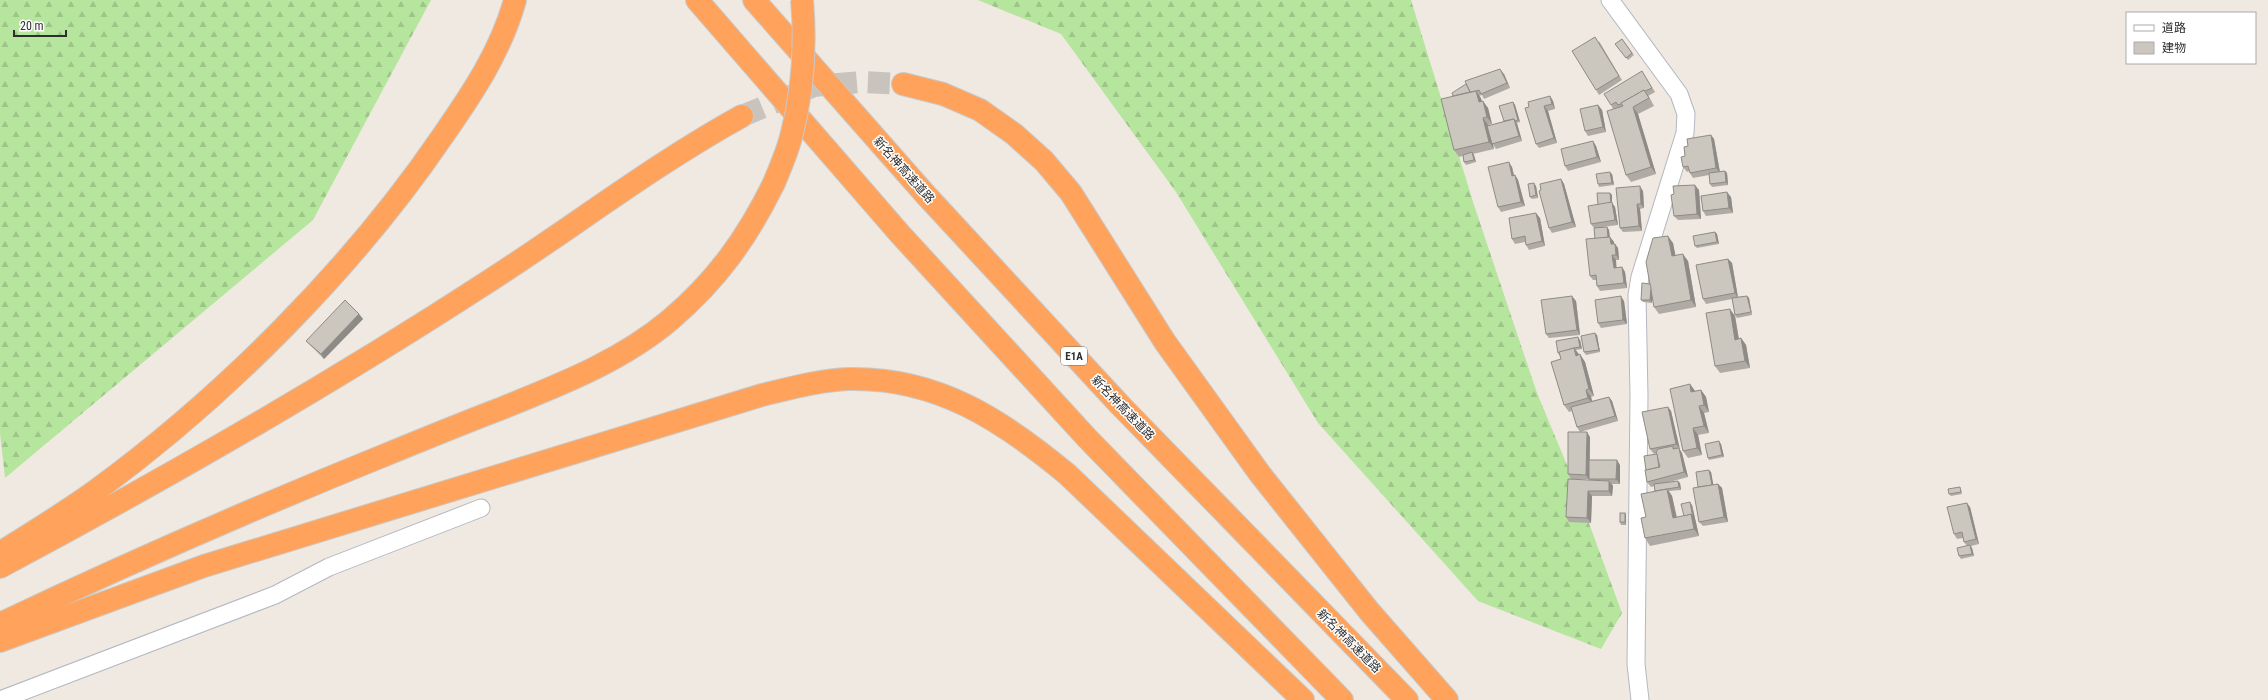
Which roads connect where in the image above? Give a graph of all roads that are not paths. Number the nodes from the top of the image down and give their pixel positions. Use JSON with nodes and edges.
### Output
{"nodes":[{"id":1,"x":515,"y":0,"type":"edge"},
{"id":2,"x":697,"y":0,"type":"edge"},
{"id":3,"x":754,"y":0,"type":"edge"},
{"id":4,"x":802,"y":0,"type":"edge"},
{"id":5,"x":1610,"y":0,"type":"edge"},
{"id":6,"x":904,"y":84,"type":"tunnel mouth"},
{"id":7,"x":742,"y":116,"type":"tunnel mouth"},
{"id":8,"x":481,"y":508,"type":"dead end"},
{"id":9,"x":0,"y":553,"type":"edge"},
{"id":10,"x":0,"y":567,"type":"edge"},
{"id":11,"x":0,"y":624,"type":"edge"},
{"id":12,"x":0,"y":641,"type":"edge"},
{"id":13,"x":0,"y":700,"type":"edge"},
{"id":14,"x":1303,"y":700,"type":"edge"},
{"id":15,"x":1342,"y":700,"type":"edge"},
{"id":16,"x":1407,"y":700,"type":"edge"},
{"id":17,"x":1447,"y":700,"type":"edge"},
{"id":18,"x":1640,"y":700,"type":"edge"}],
"edges":[{"from":1,"to":9,"type":"highway"},
{"from":2,"to":15,"type":"highway"},
{"from":3,"to":16,"type":"highway","name":"新名神高速道路","number":"E1A"},
{"from":4,"to":11,"type":"highway","bridge":true},
{"from":5,"to":18,"type":"street"},
{"from":6,"to":17,"type":"highway"},
{"from":7,"to":10,"type":"highway"},
{"from":8,"to":13,"type":"street"},
{"from":12,"to":14,"type":"highway"}]}
